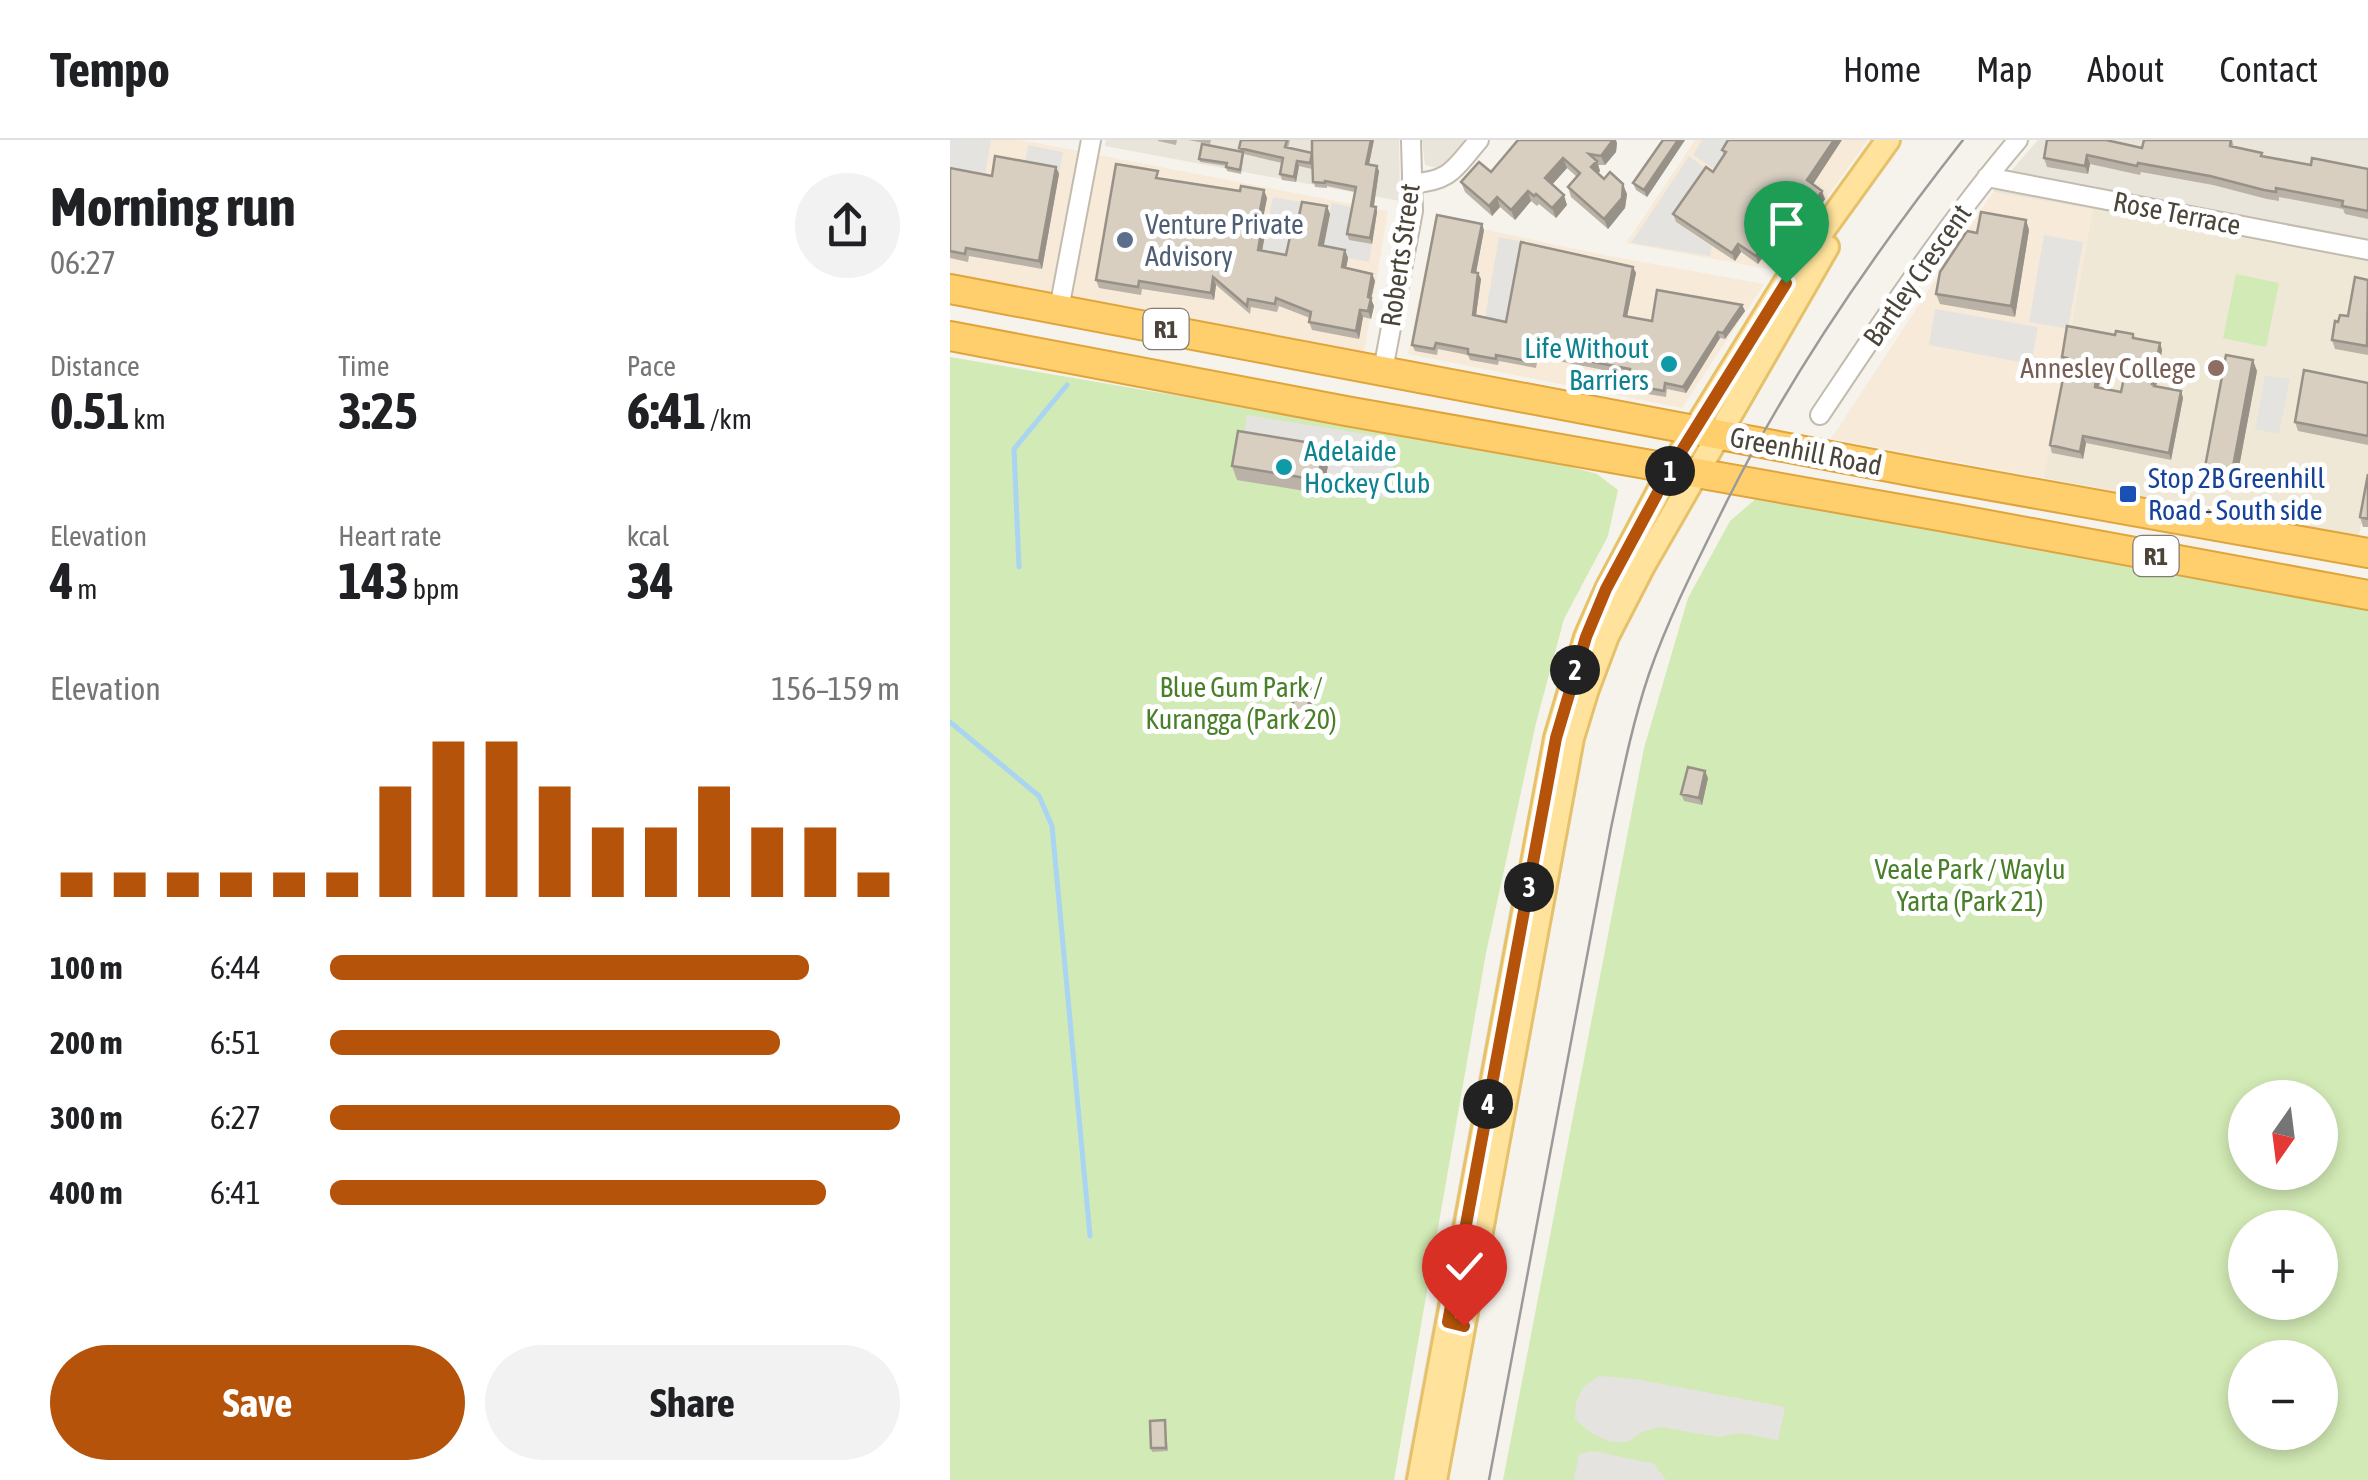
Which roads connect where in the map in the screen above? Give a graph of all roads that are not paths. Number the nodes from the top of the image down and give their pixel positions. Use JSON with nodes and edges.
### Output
{"nodes":[{"id":1,"x":1091,"y":140,"type":"edge"},
{"id":2,"x":1411,"y":140,"type":"edge"},
{"id":3,"x":1479,"y":140,"type":"edge"},
{"id":4,"x":1889,"y":140,"type":"edge"},
{"id":5,"x":2018,"y":140,"type":"edge"},
{"id":6,"x":1987,"y":177,"type":"junction"},
{"id":7,"x":1414,"y":183,"type":"junction"},
{"id":8,"x":2368,"y":250,"type":"edge"},
{"id":9,"x":950,"y":290,"type":"edge"},
{"id":10,"x":1059,"y":309,"type":"junction"},
{"id":11,"x":1181,"y":332,"type":"junction"},
{"id":12,"x":950,"y":336,"type":"edge"},
{"id":13,"x":1382,"y":370,"type":"junction"},
{"id":14,"x":1197,"y":382,"type":"junction"},
{"id":15,"x":1538,"y":399,"type":"junction"},
{"id":16,"x":1346,"y":411,"type":"junction"},
{"id":17,"x":1820,"y":415,"type":"dead end"},
{"id":18,"x":1706,"y":432,"type":"junction"},
{"id":19,"x":1561,"y":449,"type":"junction"},
{"id":20,"x":1684,"y":471,"type":"junction"},
{"id":21,"x":1931,"y":475,"type":"junction"},
{"id":22,"x":1945,"y":517,"type":"junction"},
{"id":23,"x":2368,"y":553,"type":"edge"},
{"id":24,"x":2368,"y":595,"type":"edge"},
{"id":25,"x":1456,"y":1324,"type":"junction"},
{"id":26,"x":1419,"y":1480,"type":"edge"},
{"id":27,"x":1435,"y":1480,"type":"edge"}],
"edges":[{"from":1,"to":10,"type":"street"},
{"from":2,"to":7,"type":"street","name":"Roberts Street"},
{"from":3,"to":7,"type":"street"},
{"from":4,"to":18,"type":"main road"},
{"from":5,"to":6,"type":"street","name":"Bartley Crescent"},
{"from":6,"to":8,"type":"street","name":"Rose Terrace"},
{"from":6,"to":17,"type":"street","name":"Bartley Crescent"},
{"from":7,"to":13,"type":"street","name":"Roberts Street"},
{"from":9,"to":10,"type":"highway","name":"Greenhill Road","number":"R1"},
{"from":10,"to":11,"type":"highway","name":"Greenhill Road","number":"R1"},
{"from":11,"to":13,"type":"highway","name":"Greenhill Road","number":"R1"},
{"from":11,"to":14,"type":"highway"},
{"from":12,"to":14,"type":"highway","name":"Greenhill Road","number":"R1"},
{"from":13,"to":15,"type":"highway","name":"Greenhill Road","number":"R1"},
{"from":13,"to":16,"type":"highway"},
{"from":14,"to":16,"type":"highway","name":"Greenhill Road","number":"R1"},
{"from":15,"to":18,"type":"highway","name":"Greenhill Road","number":"R1"},
{"from":15,"to":19,"type":"highway"},
{"from":16,"to":19,"type":"highway","name":"Greenhill Road","number":"R1"},
{"from":18,"to":20,"type":"main road"},
{"from":18,"to":21,"type":"highway","name":"Greenhill Road","number":"R1"},
{"from":19,"to":20,"type":"highway","name":"Greenhill Road","number":"R1"},
{"from":20,"to":22,"type":"highway","name":"Greenhill Road","number":"R1"},
{"from":20,"to":25,"type":"main road"},
{"from":21,"to":22,"type":"highway"},
{"from":21,"to":23,"type":"highway","name":"Greenhill Road","number":"R1"},
{"from":22,"to":24,"type":"highway","name":"Greenhill Road","number":"R1"},
{"from":25,"to":26,"type":"main road"},
{"from":25,"to":27,"type":"main road"}]}
